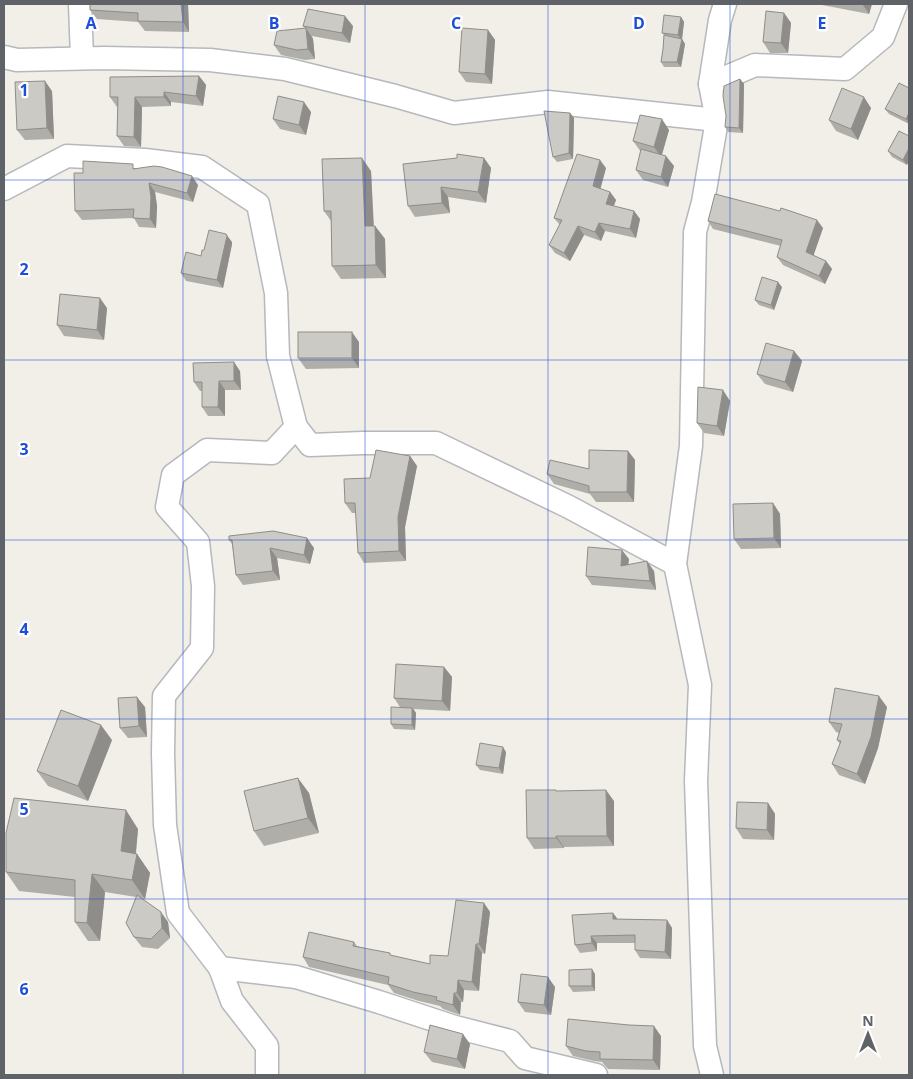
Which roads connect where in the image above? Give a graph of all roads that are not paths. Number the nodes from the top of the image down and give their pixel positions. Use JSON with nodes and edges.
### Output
{"nodes":[{"id":1,"x":80,"y":4,"type":"edge"},
{"id":2,"x":725,"y":4,"type":"edge"},
{"id":3,"x":896,"y":4,"type":"edge"},
{"id":4,"x":4,"y":57,"type":"edge"},
{"id":5,"x":82,"y":58,"type":"junction"},
{"id":6,"x":710,"y":84,"type":"junction"},
{"id":7,"x":717,"y":120,"type":"junction"},
{"id":8,"x":4,"y":189,"type":"edge"},
{"id":9,"x":296,"y":427,"type":"junction"},
{"id":10,"x":675,"y":564,"type":"junction"},
{"id":11,"x":220,"y":968,"type":"junction"},
{"id":12,"x":267,"y":1075,"type":"edge"},
{"id":13,"x":596,"y":1075,"type":"edge"},
{"id":14,"x":712,"y":1075,"type":"edge"}],
"edges":[{"from":1,"to":5,"type":"street"},
{"from":2,"to":6,"type":"street"},
{"from":3,"to":6,"type":"street"},
{"from":4,"to":5,"type":"street"},
{"from":5,"to":7,"type":"street"},
{"from":6,"to":7,"type":"street"},
{"from":7,"to":10,"type":"street"},
{"from":8,"to":9,"type":"street"},
{"from":9,"to":10,"type":"street"},
{"from":9,"to":11,"type":"street"},
{"from":10,"to":14,"type":"street"},
{"from":11,"to":12,"type":"street"},
{"from":11,"to":13,"type":"street"}]}
